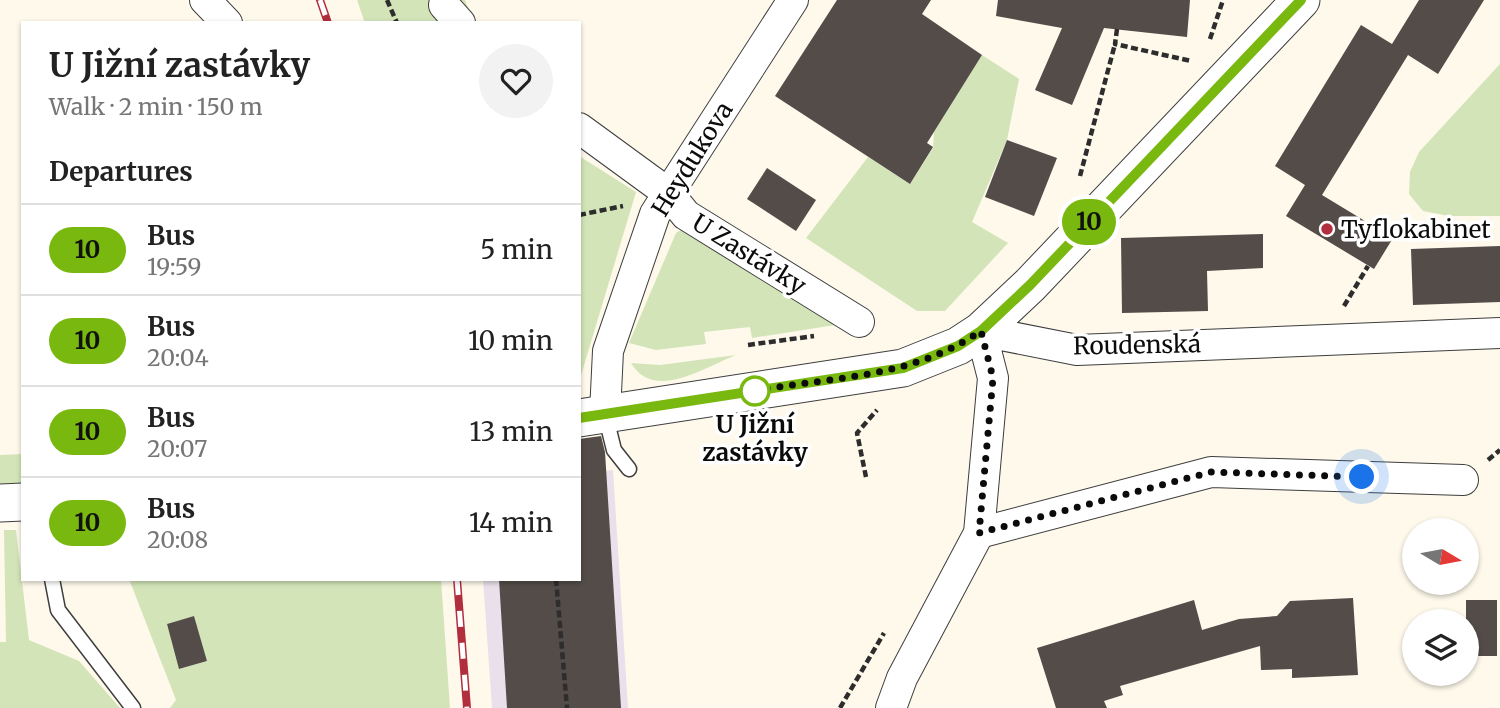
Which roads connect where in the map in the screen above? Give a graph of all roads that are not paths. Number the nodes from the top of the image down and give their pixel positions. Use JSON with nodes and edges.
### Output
{"nodes":[{"id":1,"x":205,"y":0,"type":"edge"},
{"id":2,"x":793,"y":0,"type":"edge"},
{"id":3,"x":1301,"y":0,"type":"edge"},
{"id":4,"x":225,"y":21,"type":"edge"},
{"id":5,"x":581,"y":129,"type":"edge"},
{"id":6,"x":668,"y":193,"type":"junction"},
{"id":7,"x":859,"y":322,"type":"dead end"},
{"id":8,"x":981,"y":331,"type":"junction"},
{"id":9,"x":1500,"y":333,"type":"edge"},
{"id":10,"x":592,"y":416,"type":"edge"},
{"id":11,"x":629,"y":469,"type":"dead end"},
{"id":12,"x":1463,"y":481,"type":"dead end"},
{"id":13,"x":21,"y":502,"type":"edge"},
{"id":14,"x":0,"y":503,"type":"edge"},
{"id":15,"x":979,"y":533,"type":"junction"},
{"id":16,"x":52,"y":581,"type":"edge"},
{"id":17,"x":133,"y":708,"type":"edge"},
{"id":18,"x":891,"y":708,"type":"edge"}],
"edges":[{"from":1,"to":4,"type":"street"},
{"from":2,"to":6,"type":"street","name":"Heydukova"},
{"from":3,"to":8,"type":"street"},
{"from":5,"to":6,"type":"street","name":"U Zastávky"},
{"from":6,"to":7,"type":"street","name":"U Zastávky"},
{"from":6,"to":10,"type":"street","name":"Heydukova"},
{"from":8,"to":9,"type":"street","name":"Roudenská"},
{"from":8,"to":10,"type":"street"},
{"from":8,"to":15,"type":"street"},
{"from":10,"to":11,"type":"lane"},
{"from":12,"to":15,"type":"street"},
{"from":13,"to":14,"type":"street"},
{"from":15,"to":18,"type":"street"},
{"from":16,"to":17,"type":"lane"}]}
